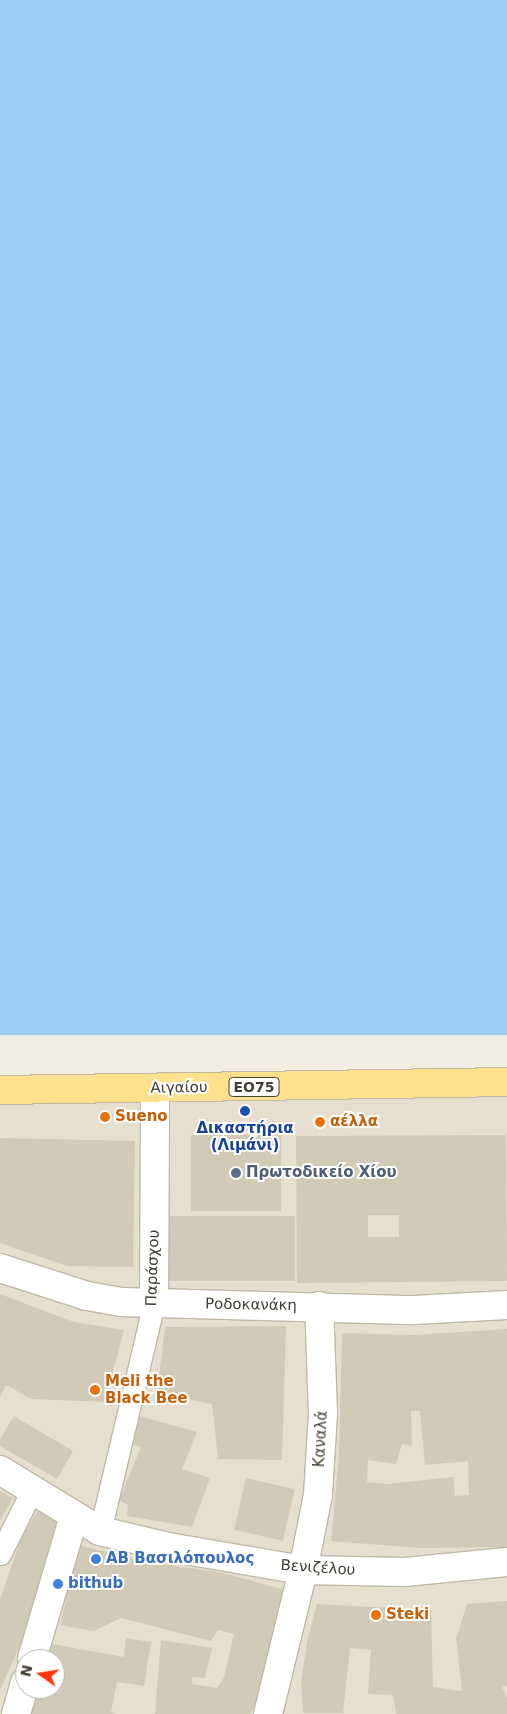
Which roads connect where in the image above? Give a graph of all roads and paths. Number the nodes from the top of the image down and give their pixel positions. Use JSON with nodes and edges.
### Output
{"nodes":[{"id":1,"x":507,"y":1082,"type":"edge"},
{"id":2,"x":155,"y":1089,"type":"junction"},
{"id":3,"x":0,"y":1090,"type":"edge"},
{"id":4,"x":0,"y":1268,"type":"edge"},
{"id":5,"x":154,"y":1303,"type":"junction"},
{"id":6,"x":507,"y":1305,"type":"edge"},
{"id":7,"x":319,"y":1306,"type":"junction"},
{"id":8,"x":0,"y":1470,"type":"edge"},
{"id":9,"x":33,"y":1488,"type":"junction"},
{"id":10,"x":74,"y":1516,"type":"junction"},
{"id":11,"x":100,"y":1531,"type":"junction"},
{"id":12,"x":0,"y":1552,"type":"edge"},
{"id":13,"x":507,"y":1562,"type":"edge"},
{"id":14,"x":303,"y":1570,"type":"junction"},
{"id":15,"x":35,"y":1649,"type":"edge"},
{"id":16,"x":20,"y":1699,"type":"edge"},
{"id":17,"x":274,"y":1713,"type":"edge"},
{"id":18,"x":16,"y":1714,"type":"edge"}],
"edges":[{"from":1,"to":2,"type":"main road","name":"Αιγαίου","number":"ΕΟ75"},
{"from":2,"to":3,"type":"main road","name":"Αιγαίου","number":"ΕΟ75"},
{"from":2,"to":5,"type":"street","name":"Παράσχου"},
{"from":4,"to":5,"type":"street","name":"Ροδοκανάκη"},
{"from":5,"to":7,"type":"street","name":"Ροδοκανάκη"},
{"from":5,"to":11,"type":"street","name":"Παράσχου"},
{"from":6,"to":7,"type":"street","name":"Ροδοκανάκη"},
{"from":7,"to":14,"type":"street","name":"Καναλά"},
{"from":8,"to":9,"type":"street","name":"Βενιζέλου"},
{"from":9,"to":10,"type":"street","name":"Βενιζέλου"},
{"from":9,"to":12,"type":"street"},
{"from":10,"to":11,"type":"street","name":"Βενιζέλου"},
{"from":10,"to":15,"type":"street"},
{"from":11,"to":14,"type":"street","name":"Βενιζέλου"},
{"from":13,"to":14,"type":"street","name":"Βενιζέλου"},
{"from":14,"to":17,"type":"street","name":"Καναλά"},
{"from":16,"to":18,"type":"street"}]}
